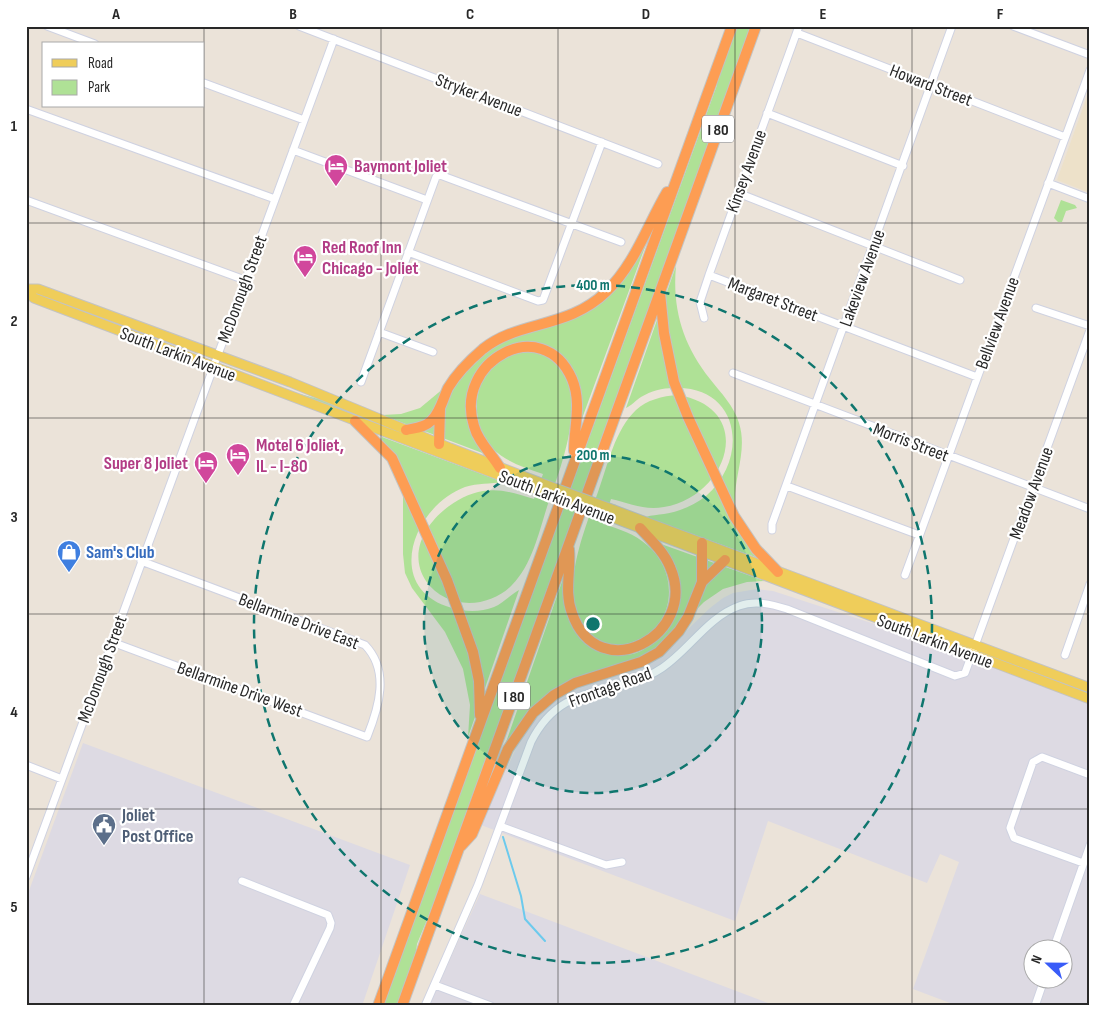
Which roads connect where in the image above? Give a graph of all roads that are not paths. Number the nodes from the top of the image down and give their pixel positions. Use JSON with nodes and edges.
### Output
{"nodes":[{"id":1,"x":47,"y":26,"type":"edge"},
{"id":2,"x":299,"y":26,"type":"edge"},
{"id":3,"x":732,"y":26,"type":"edge"},
{"id":4,"x":756,"y":26,"type":"edge"},
{"id":5,"x":952,"y":26,"type":"edge"},
{"id":6,"x":1013,"y":26,"type":"edge"},
{"id":7,"x":798,"y":29,"type":"edge"},
{"id":8,"x":334,"y":39,"type":"junction"},
{"id":9,"x":90,"y":42,"type":"edge"},
{"id":10,"x":1090,"y":56,"type":"edge"},
{"id":11,"x":1090,"y":70,"type":"edge"},
{"id":12,"x":205,"y":84,"type":"edge"},
{"id":13,"x":931,"y":85,"type":"junction"},
{"id":14,"x":1087,"y":85,"type":"edge"},
{"id":15,"x":26,"y":108,"type":"edge"},
{"id":16,"x":767,"y":113,"type":"junction"},
{"id":17,"x":304,"y":120,"type":"junction"},
{"id":18,"x":1065,"y":137,"type":"junction"},
{"id":19,"x":602,"y":142,"type":"junction"},
{"id":20,"x":293,"y":150,"type":"junction"},
{"id":21,"x":658,"y":164,"type":"dead end"},
{"id":22,"x":903,"y":166,"type":"junction"},
{"id":23,"x":679,"y":172,"type":"junction"},
{"id":24,"x":1048,"y":183,"type":"junction"},
{"id":25,"x":738,"y":193,"type":"junction"},
{"id":26,"x":1090,"y":199,"type":"edge"},
{"id":27,"x":26,"y":200,"type":"edge"},
{"id":28,"x":275,"y":200,"type":"junction"},
{"id":29,"x":427,"y":200,"type":"junction"},
{"id":30,"x":572,"y":224,"type":"junction"},
{"id":31,"x":621,"y":242,"type":"dead end"},
{"id":32,"x":874,"y":247,"type":"junction"},
{"id":33,"x":408,"y":252,"type":"junction"},
{"id":34,"x":709,"y":275,"type":"junction"},
{"id":35,"x":245,"y":280,"type":"junction"},
{"id":36,"x":960,"y":280,"type":"dead end"},
{"id":37,"x":26,"y":290,"type":"edge"},
{"id":38,"x":660,"y":292,"type":"junction"},
{"id":39,"x":1036,"y":308,"type":"dead end"},
{"id":40,"x":704,"y":318,"type":"dead end"},
{"id":41,"x":844,"y":327,"type":"junction"},
{"id":42,"x":1090,"y":328,"type":"edge"},
{"id":43,"x":379,"y":332,"type":"junction"},
{"id":44,"x":433,"y":352,"type":"dead end"},
{"id":45,"x":218,"y":355,"type":"junction"},
{"id":46,"x":213,"y":367,"type":"junction"},
{"id":47,"x":733,"y":373,"type":"dead end"},
{"id":48,"x":978,"y":376,"type":"junction"},
{"id":49,"x":361,"y":382,"type":"dead end"},
{"id":50,"x":814,"y":405,"type":"junction"},
{"id":51,"x":440,"y":407,"type":"junction"},
{"id":52,"x":355,"y":421,"type":"junction"},
{"id":53,"x":406,"y":430,"type":"junction"},
{"id":54,"x":439,"y":444,"type":"junction"},
{"id":55,"x":948,"y":456,"type":"junction"},
{"id":56,"x":574,"y":461,"type":"junction"},
{"id":57,"x":500,"y":468,"type":"junction"},
{"id":58,"x":540,"y":486,"type":"junction"},
{"id":59,"x":786,"y":486,"type":"junction"},
{"id":60,"x":1033,"y":488,"type":"junction"},
{"id":61,"x":1090,"y":509,"type":"edge"},
{"id":62,"x":610,"y":513,"type":"junction"},
{"id":63,"x":640,"y":528,"type":"junction"},
{"id":64,"x":772,"y":530,"type":"dead end"},
{"id":65,"x":919,"y":535,"type":"junction"},
{"id":66,"x":568,"y":544,"type":"junction"},
{"id":67,"x":702,"y":548,"type":"junction"},
{"id":68,"x":725,"y":560,"type":"junction"},
{"id":69,"x":142,"y":561,"type":"junction"},
{"id":70,"x":778,"y":572,"type":"junction"},
{"id":71,"x":905,"y":576,"type":"dead end"},
{"id":72,"x":702,"y":582,"type":"junction"},
{"id":73,"x":1090,"y":584,"type":"edge"},
{"id":74,"x":112,"y":642,"type":"junction"},
{"id":75,"x":976,"y":645,"type":"junction"},
{"id":76,"x":973,"y":655,"type":"junction"},
{"id":77,"x":1065,"y":655,"type":"dead end"},
{"id":78,"x":1090,"y":688,"type":"edge"},
{"id":79,"x":1090,"y":699,"type":"edge"},
{"id":80,"x":477,"y":731,"type":"junction"},
{"id":81,"x":367,"y":737,"type":"joint"},
{"id":82,"x":26,"y":765,"type":"edge"},
{"id":83,"x":1090,"y":776,"type":"edge"},
{"id":84,"x":62,"y":779,"type":"junction"},
{"id":85,"x":500,"y":826,"type":"junction"},
{"id":86,"x":1090,"y":844,"type":"edge"},
{"id":87,"x":458,"y":848,"type":"junction"},
{"id":88,"x":622,"y":862,"type":"dead end"},
{"id":89,"x":1083,"y":863,"type":"junction"},
{"id":90,"x":26,"y":877,"type":"edge"},
{"id":91,"x":242,"y":881,"type":"dead end"},
{"id":92,"x":1056,"y":940,"type":"edge"},
{"id":93,"x":435,"y":985,"type":"junction"},
{"id":94,"x":1041,"y":990,"type":"edge"},
{"id":95,"x":293,"y":1006,"type":"edge"},
{"id":96,"x":378,"y":1006,"type":"edge"},
{"id":97,"x":402,"y":1006,"type":"edge"},
{"id":98,"x":425,"y":1006,"type":"edge"},
{"id":99,"x":491,"y":1006,"type":"edge"},
{"id":100,"x":1036,"y":1006,"type":"edge"}],
"edges":[{"from":1,"to":9,"type":"street"},
{"from":2,"to":8,"type":"street","name":"Stryker Avenue"},
{"from":3,"to":23,"type":"highway","number":"I 80"},
{"from":4,"to":38,"type":"highway","number":"I 80"},
{"from":5,"to":13,"type":"street","name":"Lakeview Avenue"},
{"from":6,"to":10,"type":"street"},
{"from":7,"to":13,"type":"street","name":"Howard Street"},
{"from":7,"to":16,"type":"street","name":"Kinsey Avenue"},
{"from":8,"to":17,"type":"street","name":"McDonough Street"},
{"from":8,"to":19,"type":"street","name":"Stryker Avenue"},
{"from":11,"to":14,"type":"street","name":"Bellview Avenue"},
{"from":12,"to":17,"type":"street"},
{"from":13,"to":18,"type":"street","name":"Howard Street"},
{"from":13,"to":22,"type":"street","name":"Lakeview Avenue"},
{"from":14,"to":18,"type":"street","name":"Bellview Avenue"},
{"from":15,"to":28,"type":"street"},
{"from":16,"to":22,"type":"street"},
{"from":16,"to":25,"type":"street","name":"Kinsey Avenue"},
{"from":17,"to":20,"type":"street","name":"McDonough Street"},
{"from":18,"to":24,"type":"street","name":"Bellview Avenue"},
{"from":19,"to":21,"type":"street","name":"Stryker Avenue"},
{"from":19,"to":30,"type":"street"},
{"from":20,"to":28,"type":"street","name":"McDonough Street"},
{"from":20,"to":29,"type":"street"},
{"from":22,"to":32,"type":"street","name":"Lakeview Avenue"},
{"from":23,"to":51,"type":"highway"},
{"from":23,"to":56,"type":"highway","number":"I 80"},
{"from":24,"to":26,"type":"street"},
{"from":24,"to":48,"type":"street","name":"Bellview Avenue"},
{"from":25,"to":32,"type":"street"},
{"from":25,"to":34,"type":"street","name":"Kinsey Avenue"},
{"from":27,"to":35,"type":"street"},
{"from":28,"to":35,"type":"street","name":"McDonough Street"},
{"from":29,"to":30,"type":"street"},
{"from":29,"to":33,"type":"street"},
{"from":30,"to":31,"type":"street"},
{"from":30,"to":33,"type":"street"},
{"from":32,"to":36,"type":"street"},
{"from":32,"to":41,"type":"street","name":"Lakeview Avenue"},
{"from":33,"to":43,"type":"street"},
{"from":34,"to":40,"type":"street","name":"Kinsey Avenue"},
{"from":34,"to":41,"type":"street","name":"Margaret Street"},
{"from":35,"to":45,"type":"street","name":"McDonough Street"},
{"from":37,"to":45,"type":"main road","name":"South Larkin Avenue"},
{"from":37,"to":46,"type":"main road","name":"South Larkin Avenue"},
{"from":38,"to":66,"type":"highway","number":"I 80"},
{"from":38,"to":70,"type":"highway"},
{"from":39,"to":42,"type":"street"},
{"from":41,"to":48,"type":"street","name":"Margaret Street"},
{"from":41,"to":50,"type":"street","name":"Lakeview Avenue"},
{"from":42,"to":60,"type":"street","name":"Meadow Avenue"},
{"from":43,"to":44,"type":"street"},
{"from":43,"to":49,"type":"street"},
{"from":45,"to":46,"type":"street","name":"McDonough Street"},
{"from":45,"to":53,"type":"main road","name":"South Larkin Avenue"},
{"from":46,"to":52,"type":"main road","name":"South Larkin Avenue"},
{"from":46,"to":69,"type":"street","name":"McDonough Street"},
{"from":47,"to":50,"type":"street","name":"Morris Street"},
{"from":48,"to":55,"type":"street","name":"Bellview Avenue"},
{"from":50,"to":55,"type":"street","name":"Morris Street"},
{"from":50,"to":59,"type":"street","name":"Lakeview Avenue"},
{"from":51,"to":53,"type":"highway"},
{"from":51,"to":54,"type":"highway"},
{"from":52,"to":58,"type":"main road","name":"South Larkin Avenue"},
{"from":52,"to":80,"type":"highway"},
{"from":53,"to":54,"type":"main road","name":"South Larkin Avenue"},
{"from":54,"to":57,"type":"main road","name":"South Larkin Avenue"},
{"from":55,"to":60,"type":"street","name":"Morris Street"},
{"from":55,"to":65,"type":"street","name":"Bellview Avenue"},
{"from":56,"to":57,"type":"highway"},
{"from":56,"to":80,"type":"highway","number":"I 80"},
{"from":57,"to":58,"type":"main road","name":"South Larkin Avenue"},
{"from":58,"to":62,"type":"main road","name":"South Larkin Avenue","bridge":true},
{"from":59,"to":64,"type":"street","name":"Lakeview Avenue"},
{"from":59,"to":65,"type":"street"},
{"from":60,"to":61,"type":"street","name":"Morris Street"},
{"from":60,"to":75,"type":"street","name":"Meadow Avenue"},
{"from":62,"to":63,"type":"main road","name":"South Larkin Avenue"},
{"from":62,"to":67,"type":"main road","name":"South Larkin Avenue"},
{"from":63,"to":66,"type":"highway"},
{"from":63,"to":67,"type":"main road","name":"South Larkin Avenue"},
{"from":65,"to":71,"type":"street","name":"Bellview Avenue"},
{"from":66,"to":87,"type":"highway","number":"I 80"},
{"from":67,"to":68,"type":"main road","name":"South Larkin Avenue"},
{"from":67,"to":70,"type":"main road","name":"South Larkin Avenue"},
{"from":67,"to":72,"type":"highway"},
{"from":68,"to":72,"type":"highway"},
{"from":68,"to":76,"type":"main road","name":"South Larkin Avenue"},
{"from":69,"to":74,"type":"street","name":"McDonough Street"},
{"from":69,"to":81,"type":"street","name":"Bellarmine Drive East"},
{"from":70,"to":75,"type":"main road","name":"South Larkin Avenue"},
{"from":72,"to":87,"type":"highway"},
{"from":73,"to":77,"type":"street"},
{"from":74,"to":81,"type":"street","name":"Bellarmine Drive West"},
{"from":74,"to":84,"type":"street","name":"McDonough Street"},
{"from":75,"to":76,"type":"street","name":"Meadow Avenue"},
{"from":75,"to":78,"type":"main road","name":"South Larkin Avenue"},
{"from":76,"to":79,"type":"main road","name":"South Larkin Avenue"},
{"from":76,"to":85,"type":"street","name":"Frontage Road"},
{"from":80,"to":96,"type":"highway","number":"I 80"},
{"from":82,"to":84,"type":"street"},
{"from":83,"to":89,"type":"street"},
{"from":84,"to":90,"type":"street","name":"McDonough Street"},
{"from":85,"to":88,"type":"street"},
{"from":85,"to":93,"type":"street","name":"Frontage Road"},
{"from":86,"to":89,"type":"street"},
{"from":87,"to":97,"type":"highway","number":"I 80"},
{"from":89,"to":92,"type":"street"},
{"from":91,"to":95,"type":"street"},
{"from":93,"to":98,"type":"street","name":"Frontage Road"},
{"from":93,"to":99,"type":"street"},
{"from":94,"to":100,"type":"street"}]}
